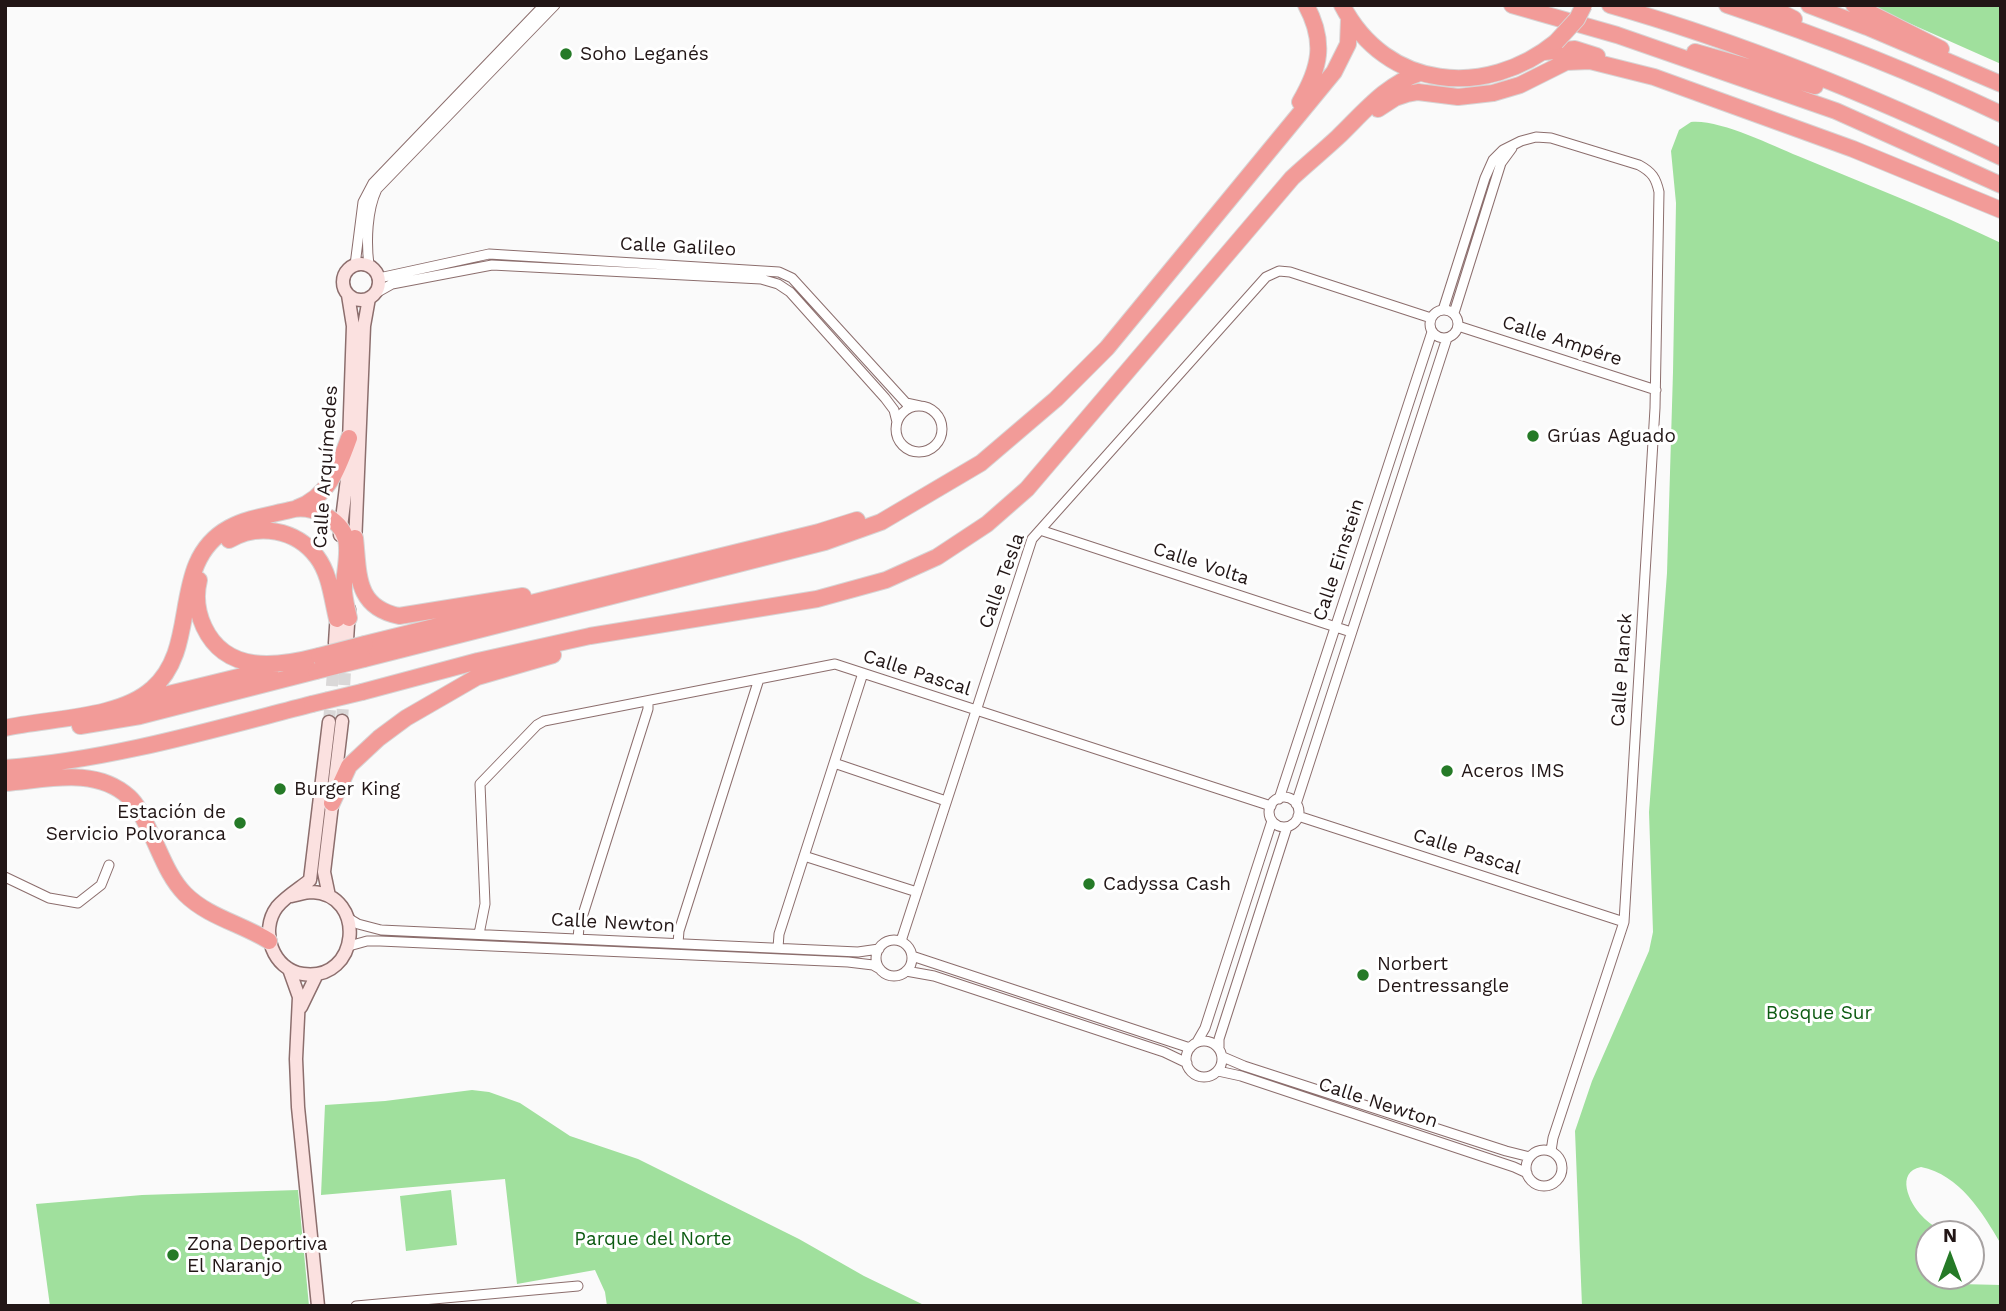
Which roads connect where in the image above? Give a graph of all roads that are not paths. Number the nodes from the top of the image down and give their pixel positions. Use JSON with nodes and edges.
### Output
{"nodes":[{"id":1,"x":544,"y":5,"type":"edge"},
{"id":2,"x":555,"y":5,"type":"edge"},
{"id":3,"x":1306,"y":5,"type":"edge"},
{"id":4,"x":1512,"y":5,"type":"edge"},
{"id":5,"x":1584,"y":5,"type":"edge"},
{"id":6,"x":1610,"y":5,"type":"edge"},
{"id":7,"x":1727,"y":5,"type":"edge"},
{"id":8,"x":1766,"y":5,"type":"edge"},
{"id":9,"x":1808,"y":5,"type":"edge"},
{"id":10,"x":1854,"y":5,"type":"edge"},
{"id":11,"x":1345,"y":12,"type":"edge"},
{"id":12,"x":1617,"y":35,"type":"junction"},
{"id":13,"x":1828,"y":41,"type":"junction"},
{"id":14,"x":1550,"y":47,"type":"junction"},
{"id":15,"x":1420,"y":73,"type":"junction"},
{"id":16,"x":1654,"y":77,"type":"junction"},
{"id":17,"x":1997,"y":82,"type":"edge"},
{"id":18,"x":1891,"y":107,"type":"junction"},
{"id":19,"x":2001,"y":114,"type":"edge"},
{"id":20,"x":1336,"y":138,"type":"junction"},
{"id":21,"x":1276,"y":144,"type":"junction"},
{"id":22,"x":1515,"y":144,"type":"junction"},
{"id":23,"x":2001,"y":157,"type":"edge"},
{"id":24,"x":2001,"y":185,"type":"edge"},
{"id":25,"x":2001,"y":210,"type":"edge"},
{"id":26,"x":355,"y":265,"type":"junction"},
{"id":27,"x":369,"y":265,"type":"junction"},
{"id":28,"x":379,"y":278,"type":"junction"},
{"id":29,"x":348,"y":295,"type":"junction"},
{"id":30,"x":372,"y":296,"type":"junction"},
{"id":31,"x":1443,"y":310,"type":"junction"},
{"id":32,"x":1454,"y":313,"type":"junction"},
{"id":33,"x":1431,"y":318,"type":"junction"},
{"id":34,"x":1458,"y":326,"type":"junction"},
{"id":35,"x":1432,"y":332,"type":"junction"},
{"id":36,"x":1447,"y":338,"type":"junction"},
{"id":37,"x":1656,"y":390,"type":"junction"},
{"id":38,"x":920,"y":406,"type":"junction"},
{"id":39,"x":1045,"y":408,"type":"junction"},
{"id":40,"x":897,"y":422,"type":"junction"},
{"id":41,"x":349,"y":438,"type":"junction"},
{"id":42,"x":297,"y":508,"type":"junction"},
{"id":43,"x":340,"y":529,"type":"junction"},
{"id":44,"x":1040,"y":530,"type":"junction"},
{"id":45,"x":355,"y":538,"type":"junction"},
{"id":46,"x":581,"y":590,"type":"junction"},
{"id":47,"x":343,"y":619,"type":"junction"},
{"id":48,"x":1336,"y":627,"type":"junction"},
{"id":49,"x":613,"y":632,"type":"junction"},
{"id":50,"x":1351,"y":632,"type":"junction"},
{"id":51,"x":341,"y":641,"type":"tunnel mouth"},
{"id":52,"x":365,"y":651,"type":"junction"},
{"id":53,"x":286,"y":664,"type":"junction"},
{"id":54,"x":317,"y":664,"type":"junction"},
{"id":55,"x":863,"y":673,"type":"junction"},
{"id":56,"x":758,"y":679,"type":"junction"},
{"id":57,"x":648,"y":701,"type":"junction"},
{"id":58,"x":129,"y":704,"type":"junction"},
{"id":59,"x":975,"y":711,"type":"junction"},
{"id":60,"x":5,"y":731,"type":"edge"},
{"id":61,"x":834,"y":763,"type":"junction"},
{"id":62,"x":5,"y":768,"type":"edge"},
{"id":63,"x":5,"y":783,"type":"edge"},
{"id":64,"x":1279,"y":799,"type":"junction"},
{"id":65,"x":946,"y":801,"type":"junction"},
{"id":66,"x":332,"y":803,"type":"junction"},
{"id":67,"x":1296,"y":804,"type":"junction"},
{"id":68,"x":1271,"y":806,"type":"junction"},
{"id":69,"x":1298,"y":816,"type":"junction"},
{"id":70,"x":1272,"y":821,"type":"junction"},
{"id":71,"x":1287,"y":827,"type":"junction"},
{"id":72,"x":804,"y":856,"type":"junction"},
{"id":73,"x":109,"y":865,"type":"dead end"},
{"id":74,"x":5,"y":877,"type":"edge"},
{"id":75,"x":917,"y":892,"type":"junction"},
{"id":76,"x":290,"y":896,"type":"junction"},
{"id":77,"x":329,"y":897,"type":"junction"},
{"id":78,"x":348,"y":918,"type":"junction"},
{"id":79,"x":1624,"y":922,"type":"junction"},
{"id":80,"x":479,"y":934,"type":"junction"},
{"id":81,"x":578,"y":939,"type":"junction"},
{"id":82,"x":269,"y":941,"type":"junction"},
{"id":83,"x":901,"y":941,"type":"junction"},
{"id":84,"x":678,"y":943,"type":"junction"},
{"id":85,"x":349,"y":947,"type":"junction"},
{"id":86,"x":778,"y":948,"type":"junction"},
{"id":87,"x":879,"y":948,"type":"junction"},
{"id":88,"x":912,"y":956,"type":"junction"},
{"id":89,"x":880,"y":969,"type":"junction"},
{"id":90,"x":289,"y":970,"type":"junction"},
{"id":91,"x":906,"y":971,"type":"junction"},
{"id":92,"x":317,"y":974,"type":"junction"},
{"id":93,"x":299,"y":1014,"type":"junction"},
{"id":94,"x":1194,"y":1045,"type":"junction"},
{"id":95,"x":1221,"y":1052,"type":"junction"},
{"id":96,"x":1187,"y":1063,"type":"junction"},
{"id":97,"x":1217,"y":1071,"type":"junction"},
{"id":98,"x":1551,"y":1152,"type":"junction"},
{"id":99,"x":1530,"y":1157,"type":"junction"},
{"id":100,"x":1527,"y":1173,"type":"junction"},
{"id":101,"x":578,"y":1286,"type":"dead end"},
{"id":102,"x":318,"y":1306,"type":"edge"},
{"id":103,"x":356,"y":1306,"type":"edge"}],
"edges":[{"from":1,"to":26,"type":"street"},
{"from":2,"to":27,"type":"street"},
{"from":3,"to":21,"type":"highway"},
{"from":4,"to":12,"type":"highway"},
{"from":5,"to":14,"type":"highway","bridge":true},
{"from":6,"to":18,"type":"highway"},
{"from":7,"to":13,"type":"highway"},
{"from":8,"to":13,"type":"highway"},
{"from":9,"to":17,"type":"highway"},
{"from":10,"to":17,"type":"highway"},
{"from":11,"to":15,"type":"highway"},
{"from":11,"to":21,"type":"highway"},
{"from":12,"to":18,"type":"highway"},
{"from":12,"to":24,"type":"highway"},
{"from":13,"to":19,"type":"highway"},
{"from":14,"to":15,"type":"highway"},
{"from":14,"to":16,"type":"highway"},
{"from":15,"to":20,"type":"highway"},
{"from":16,"to":20,"type":"highway"},
{"from":16,"to":25,"type":"highway"},
{"from":18,"to":23,"type":"highway"},
{"from":20,"to":49,"type":"highway"},
{"from":21,"to":39,"type":"highway"},
{"from":22,"to":31,"type":"street"},
{"from":22,"to":32,"type":"street"},
{"from":22,"to":37,"type":"street","name":"Calle Planck"},
{"from":26,"to":27,"type":"street"},
{"from":26,"to":29,"type":"street"},
{"from":27,"to":28,"type":"street"},
{"from":28,"to":30,"type":"street"},
{"from":28,"to":38,"type":"street","name":"Calle Galileo"},
{"from":29,"to":30,"type":"street"},
{"from":29,"to":41,"type":"street","name":"Calle Arquímedes"},
{"from":30,"to":40,"type":"street","name":"Calle Galileo"},
{"from":30,"to":45,"type":"street","name":"Calle Arquímedes"},
{"from":31,"to":32,"type":"street"},
{"from":31,"to":33,"type":"street"},
{"from":32,"to":34,"type":"street"},
{"from":33,"to":35,"type":"street"},
{"from":33,"to":44,"type":"street","name":"Calle Tesla"},
{"from":34,"to":36,"type":"street"},
{"from":34,"to":37,"type":"street","name":"Calle Ampére"},
{"from":35,"to":36,"type":"street"},
{"from":35,"to":48,"type":"street","name":"Calle Einstein"},
{"from":36,"to":50,"type":"street","name":"Calle Einstein"},
{"from":37,"to":79,"type":"street","name":"Calle Planck"},
{"from":38,"to":40,"type":"street"},
{"from":38,"to":40,"type":"street"},
{"from":39,"to":46,"type":"highway"},
{"from":39,"to":52,"type":"highway"},
{"from":41,"to":42,"type":"highway"},
{"from":41,"to":43,"type":"street","name":"Calle Arquímedes"},
{"from":42,"to":43,"type":"highway"},
{"from":42,"to":58,"type":"highway"},
{"from":43,"to":47,"type":"highway"},
{"from":44,"to":48,"type":"street","name":"Calle Volta"},
{"from":44,"to":59,"type":"street","name":"Calle Tesla"},
{"from":45,"to":46,"type":"highway"},
{"from":45,"to":47,"type":"street","name":"Calle Arquímedes"},
{"from":46,"to":52,"type":"highway"},
{"from":47,"to":51,"type":"street","name":"Calle Arquímedes"},
{"from":47,"to":53,"type":"highway"},
{"from":48,"to":50,"type":"street","name":"Calle Volta"},
{"from":48,"to":64,"type":"street","name":"Calle Einstein"},
{"from":49,"to":62,"type":"highway","bridge":true},
{"from":49,"to":66,"type":"highway"},
{"from":50,"to":67,"type":"street","name":"Calle Einstein"},
{"from":52,"to":54,"type":"highway","bridge":true},
{"from":53,"to":54,"type":"highway"},
{"from":53,"to":58,"type":"highway"},
{"from":54,"to":60,"type":"highway"},
{"from":55,"to":56,"type":"street","name":"Calle Pascal"},
{"from":55,"to":59,"type":"street","name":"Calle Pascal"},
{"from":55,"to":61,"type":"street"},
{"from":56,"to":57,"type":"street","name":"Calle Pascal"},
{"from":56,"to":84,"type":"street"},
{"from":57,"to":80,"type":"street","name":"Calle Pascal"},
{"from":57,"to":81,"type":"street"},
{"from":58,"to":60,"type":"highway"},
{"from":59,"to":65,"type":"street","name":"Calle Tesla"},
{"from":59,"to":68,"type":"street","name":"Calle Pascal"},
{"from":61,"to":65,"type":"street"},
{"from":61,"to":72,"type":"street"},
{"from":63,"to":82,"type":"highway"},
{"from":64,"to":67,"type":"street"},
{"from":64,"to":68,"type":"street"},
{"from":65,"to":75,"type":"street","name":"Calle Tesla"},
{"from":66,"to":76,"type":"street"},
{"from":66,"to":77,"type":"street"},
{"from":67,"to":69,"type":"street"},
{"from":68,"to":70,"type":"street"},
{"from":69,"to":71,"type":"street"},
{"from":69,"to":79,"type":"street","name":"Calle Pascal"},
{"from":70,"to":71,"type":"street"},
{"from":70,"to":94,"type":"street"},
{"from":71,"to":95,"type":"street"},
{"from":72,"to":75,"type":"street"},
{"from":72,"to":86,"type":"street"},
{"from":73,"to":74,"type":"street"},
{"from":75,"to":83,"type":"street","name":"Calle Tesla"},
{"from":76,"to":77,"type":"street"},
{"from":76,"to":82,"type":"street"},
{"from":77,"to":78,"type":"street"},
{"from":78,"to":80,"type":"street","name":"Calle Newton"},
{"from":78,"to":85,"type":"street"},
{"from":79,"to":98,"type":"street","name":"Calle Planck"},
{"from":80,"to":81,"type":"street","name":"Calle Newton"},
{"from":81,"to":84,"type":"street","name":"Calle Newton"},
{"from":82,"to":90,"type":"street"},
{"from":83,"to":87,"type":"street"},
{"from":83,"to":88,"type":"street"},
{"from":84,"to":86,"type":"street","name":"Calle Newton"},
{"from":85,"to":89,"type":"street","name":"Calle Newton"},
{"from":85,"to":92,"type":"street"},
{"from":86,"to":87,"type":"street","name":"Calle Newton"},
{"from":87,"to":89,"type":"street"},
{"from":88,"to":91,"type":"street"},
{"from":88,"to":94,"type":"street"},
{"from":89,"to":91,"type":"street"},
{"from":90,"to":92,"type":"street"},
{"from":90,"to":93,"type":"street"},
{"from":91,"to":96,"type":"street"},
{"from":92,"to":93,"type":"street"},
{"from":93,"to":102,"type":"street"},
{"from":94,"to":95,"type":"street"},
{"from":94,"to":96,"type":"street"},
{"from":95,"to":97,"type":"street"},
{"from":95,"to":99,"type":"street","name":"Calle Newton"},
{"from":96,"to":97,"type":"street"},
{"from":97,"to":100,"type":"street","name":"Calle Newton"},
{"from":98,"to":99,"type":"street"},
{"from":98,"to":100,"type":"street"},
{"from":99,"to":100,"type":"street"},
{"from":101,"to":103,"type":"street"}]}
